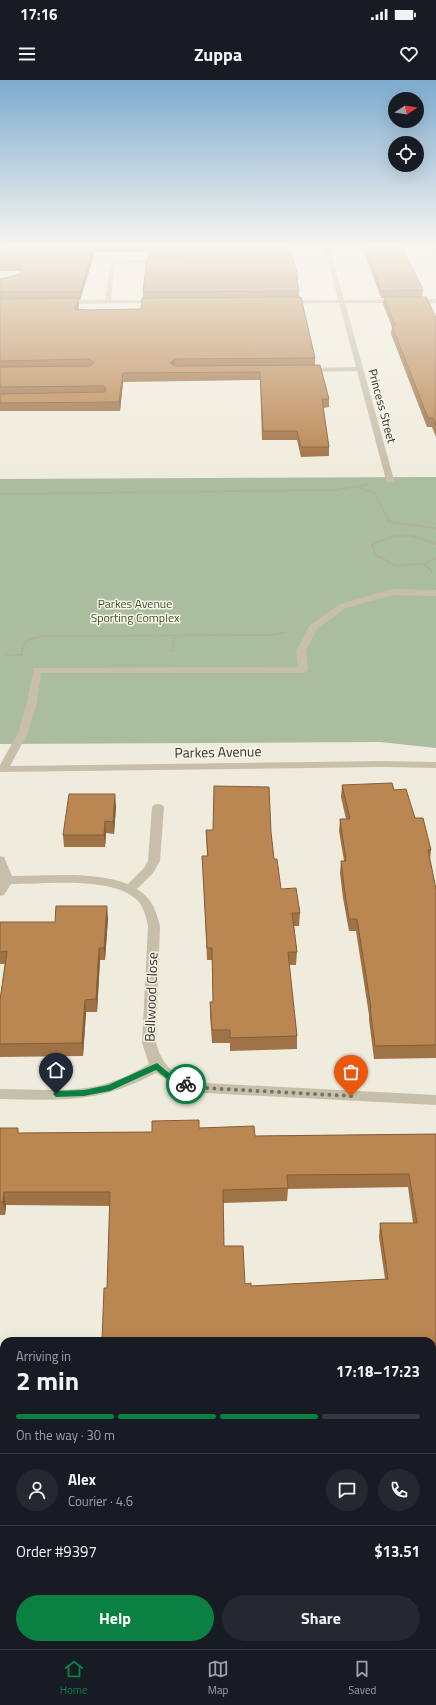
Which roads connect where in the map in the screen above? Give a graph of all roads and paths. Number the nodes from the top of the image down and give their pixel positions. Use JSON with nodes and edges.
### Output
{"nodes":[{"id":1,"x":347,"y":319,"type":"edge"},
{"id":2,"x":360,"y":369,"type":"junction"},
{"id":3,"x":301,"y":370,"type":"edge"},
{"id":4,"x":390,"y":480,"type":"joint"},
{"id":5,"x":376,"y":482,"type":"junction"},
{"id":6,"x":358,"y":487,"type":"junction"},
{"id":7,"x":374,"y":493,"type":"junction"},
{"id":8,"x":0,"y":494,"type":"edge"},
{"id":9,"x":436,"y":528,"type":"edge"},
{"id":10,"x":436,"y":544,"type":"edge"},
{"id":11,"x":436,"y":558,"type":"edge"},
{"id":12,"x":425,"y":564,"type":"junction"},
{"id":13,"x":432,"y":573,"type":"dead end"},
{"id":14,"x":436,"y":592,"type":"edge"},
{"id":15,"x":291,"y":630,"type":"dead end"},
{"id":16,"x":21,"y":655,"type":"dead end"},
{"id":17,"x":436,"y":766,"type":"edge"},
{"id":18,"x":2,"y":769,"type":"edge"},
{"id":19,"x":158,"y":807,"type":"dead end"},
{"id":20,"x":0,"y":860,"type":"edge"},
{"id":21,"x":4,"y":886,"type":"edge"},
{"id":22,"x":130,"y":889,"type":"junction"},
{"id":23,"x":157,"y":1066,"type":"junction"},
{"id":24,"x":0,"y":1094,"type":"edge"},
{"id":25,"x":436,"y":1100,"type":"edge"}],
"edges":[{"from":1,"to":2,"type":"street","name":"Princess Street"},
{"from":2,"to":3,"type":"street"},
{"from":2,"to":4,"type":"street","name":"Princess Street"},
{"from":4,"to":5,"type":"path"},
{"from":5,"to":6,"type":"path"},
{"from":5,"to":7,"type":"path"},
{"from":6,"to":7,"type":"path"},
{"from":6,"to":8,"type":"path"},
{"from":7,"to":9,"type":"path"},
{"from":10,"to":12,"type":"path"},
{"from":11,"to":12,"type":"path"},
{"from":12,"to":13,"type":"path"},
{"from":14,"to":18,"type":"street"},
{"from":15,"to":16,"type":"path"},
{"from":17,"to":18,"type":"street","name":"Parkes Avenue"},
{"from":19,"to":22,"type":"street"},
{"from":20,"to":21,"type":"street","name":"Bellwood Close"},
{"from":21,"to":22,"type":"street","name":"Bellwood Close"},
{"from":22,"to":23,"type":"street","name":"Bellwood Close"},
{"from":23,"to":24,"type":"street"},
{"from":23,"to":25,"type":"street"}]}
